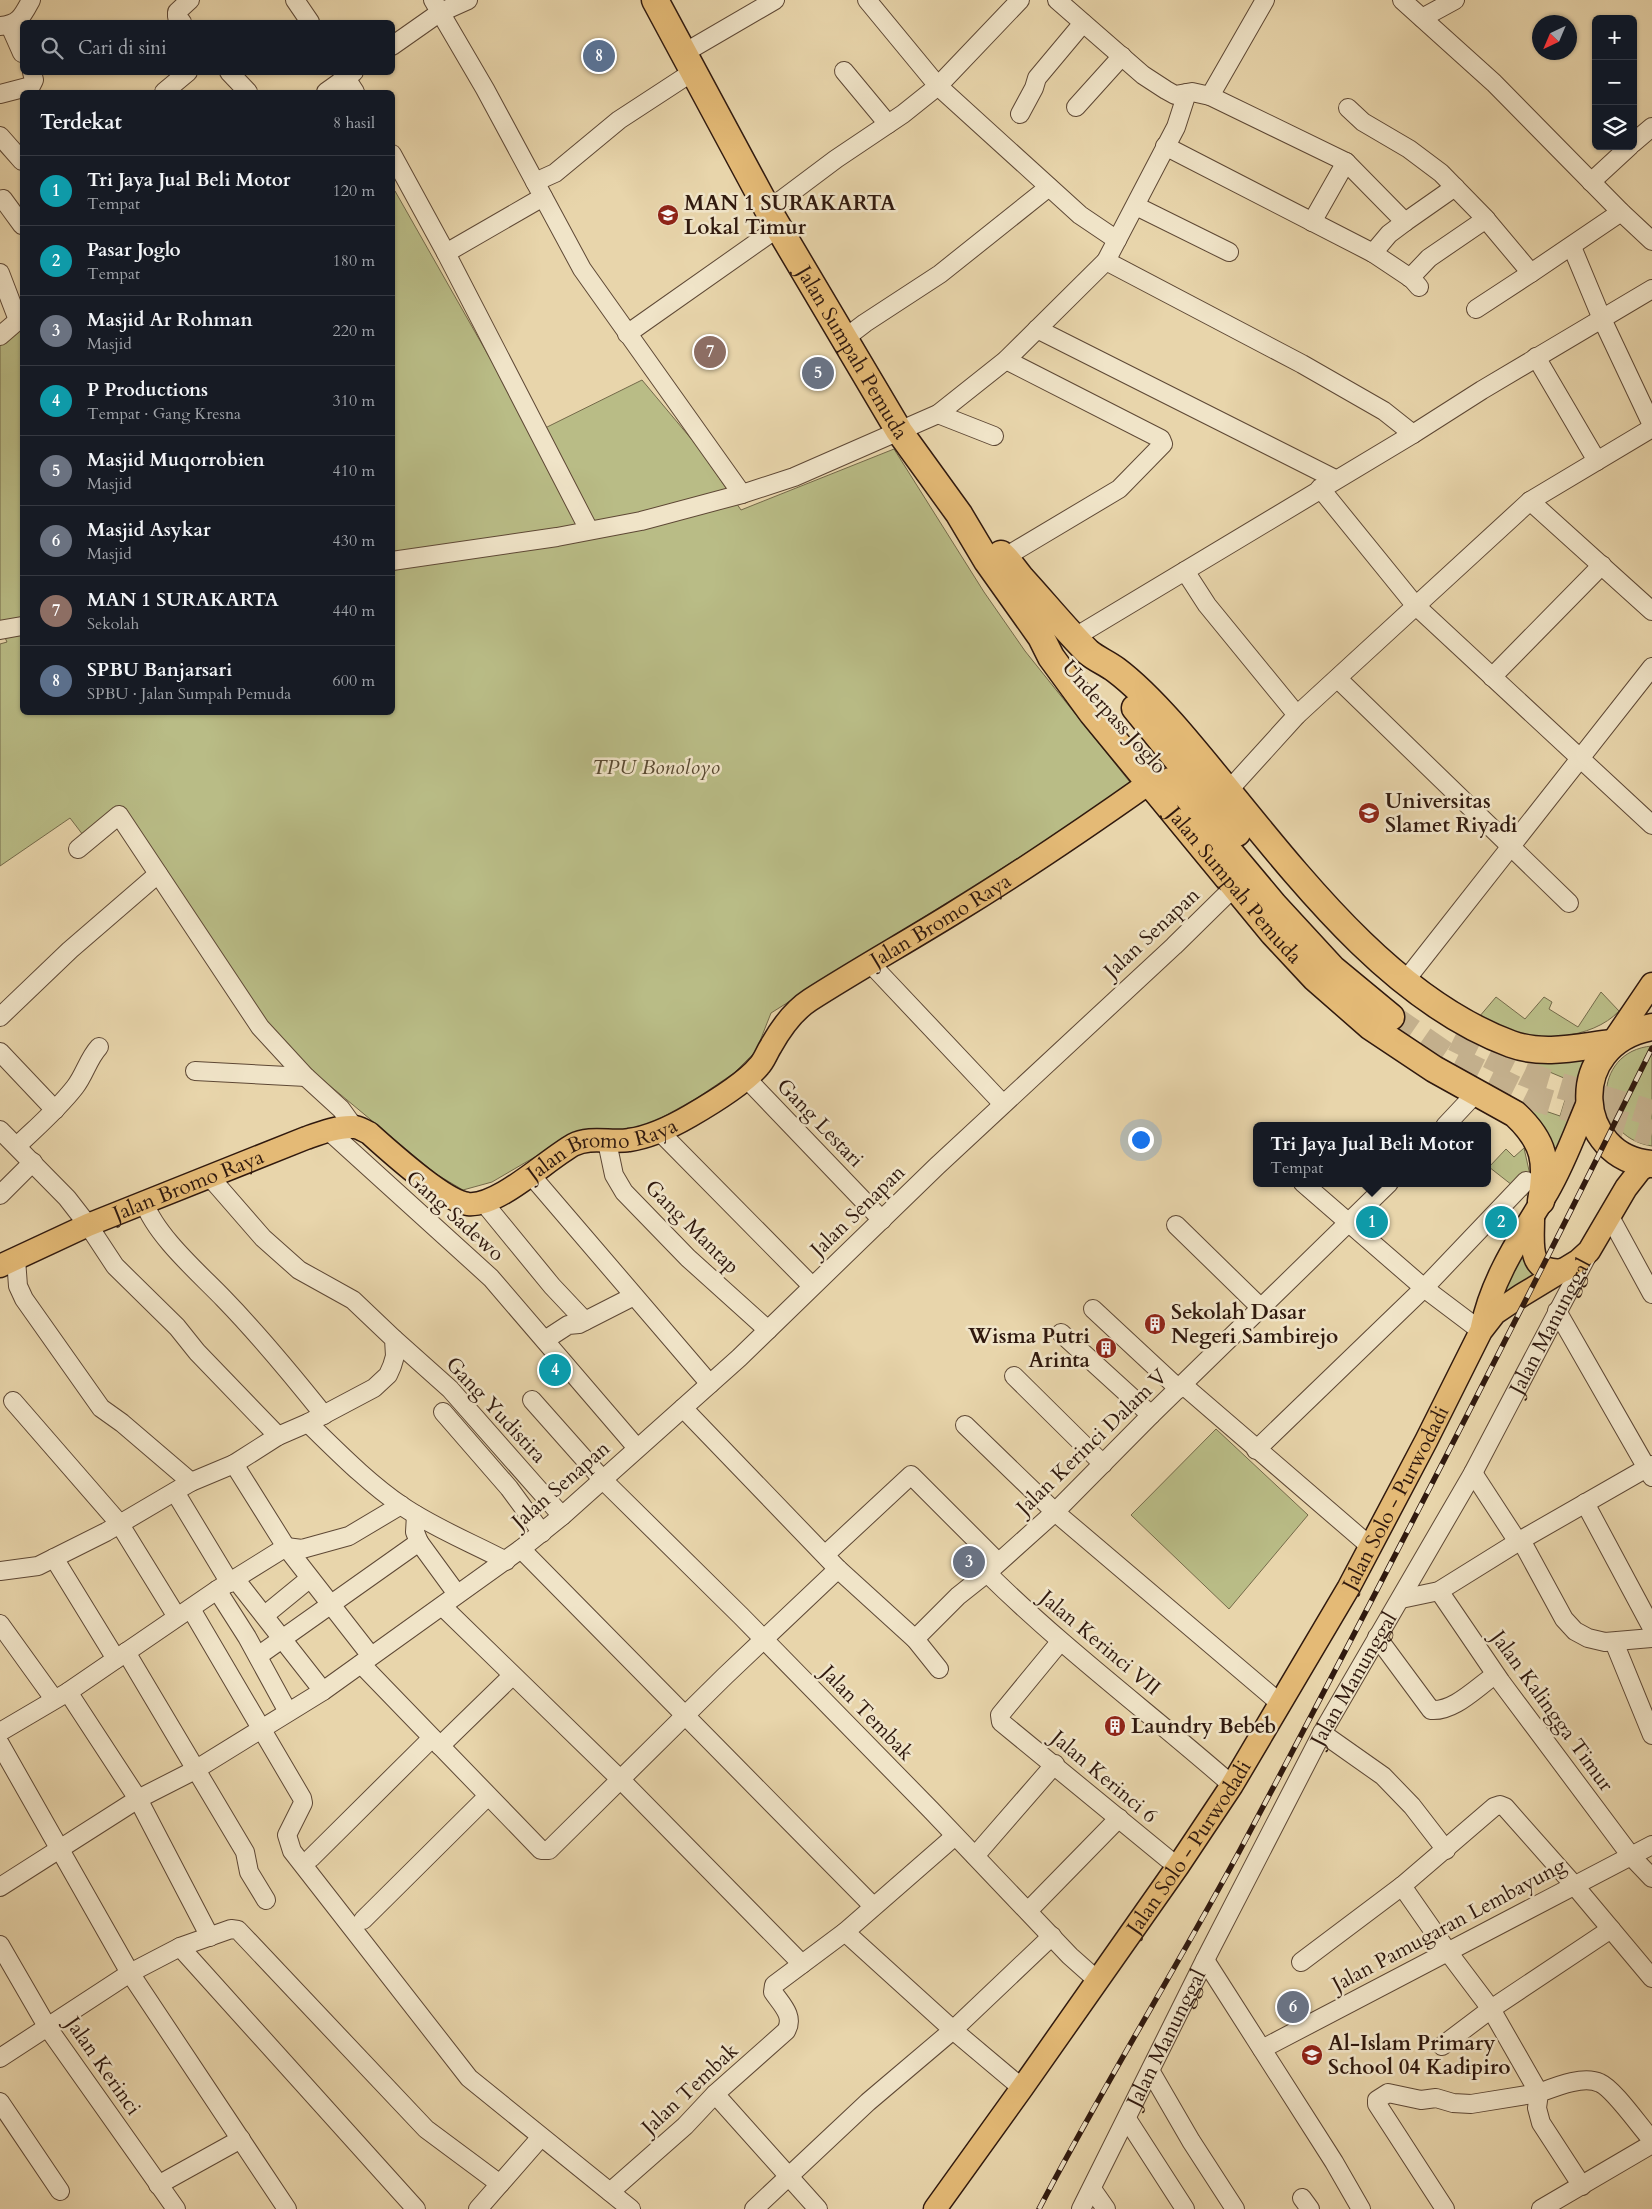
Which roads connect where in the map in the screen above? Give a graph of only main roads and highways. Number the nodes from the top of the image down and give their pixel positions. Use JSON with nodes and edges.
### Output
{"nodes":[{"id":1,"x":655,"y":0,"type":"edge"},
{"id":2,"x":959,"y":514,"type":"junction"},
{"id":3,"x":1041,"y":637,"type":"junction"},
{"id":4,"x":1083,"y":645,"type":"junction"},
{"id":5,"x":1149,"y":783,"type":"junction"},
{"id":6,"x":1652,"y":984,"type":"edge"},
{"id":7,"x":1399,"y":1000,"type":"junction"},
{"id":8,"x":1652,"y":1027,"type":"edge"},
{"id":9,"x":1612,"y":1043,"type":"junction"},
{"id":10,"x":1589,"y":1100,"type":"junction"},
{"id":11,"x":1650,"y":1164,"type":"edge"},
{"id":12,"x":1537,"y":1210,"type":"junction"},
{"id":13,"x":1590,"y":1251,"type":"joint"},
{"id":14,"x":8,"y":1263,"type":"edge"},
{"id":15,"x":1564,"y":1270,"type":"junction"},
{"id":16,"x":1481,"y":1331,"type":"junction"},
{"id":17,"x":935,"y":2209,"type":"edge"}],
"edges":[{"from":1,"to":2,"type":"highway","name":"Jalan Sumpah Pemuda"},
{"from":2,"to":3,"type":"highway","name":"Jalan Sumpah Pemuda"},
{"from":2,"to":4,"type":"highway","name":"Jalan Sumpah Pemuda"},
{"from":3,"to":5,"type":"highway","name":"Jalan Sumpah Pemuda"},
{"from":3,"to":7,"type":"highway","name":"Underpass Joglo"},
{"from":4,"to":7,"type":"highway","name":"Underpass Joglo"},
{"from":4,"to":7,"type":"highway","name":"Jalan Sumpah Pemuda"},
{"from":5,"to":12,"type":"highway","name":"Jalan Sumpah Pemuda"},
{"from":5,"to":14,"type":"main road","name":"Jalan Bromo Raya"},
{"from":6,"to":9,"type":"main road"},
{"from":7,"to":9,"type":"highway","name":"Jalan Sumpah Pemuda"},
{"from":8,"to":9,"type":"highway"},
{"from":9,"to":10,"type":"highway"},
{"from":10,"to":11,"type":"highway"},
{"from":10,"to":12,"type":"main road","name":"Jalan Solo - Purwodadi"},
{"from":11,"to":13,"type":"main road","name":"Jalan Manunggal"},
{"from":12,"to":15,"type":"main road"},
{"from":12,"to":16,"type":"main road","name":"Jalan Solo - Purwodadi"},
{"from":13,"to":15,"type":"main road","name":"Jalan Solo - Purwodadi"},
{"from":15,"to":16,"type":"main road","name":"Jalan Solo - Purwodadi"},
{"from":16,"to":17,"type":"main road","name":"Jalan Solo - Purwodadi"}]}
